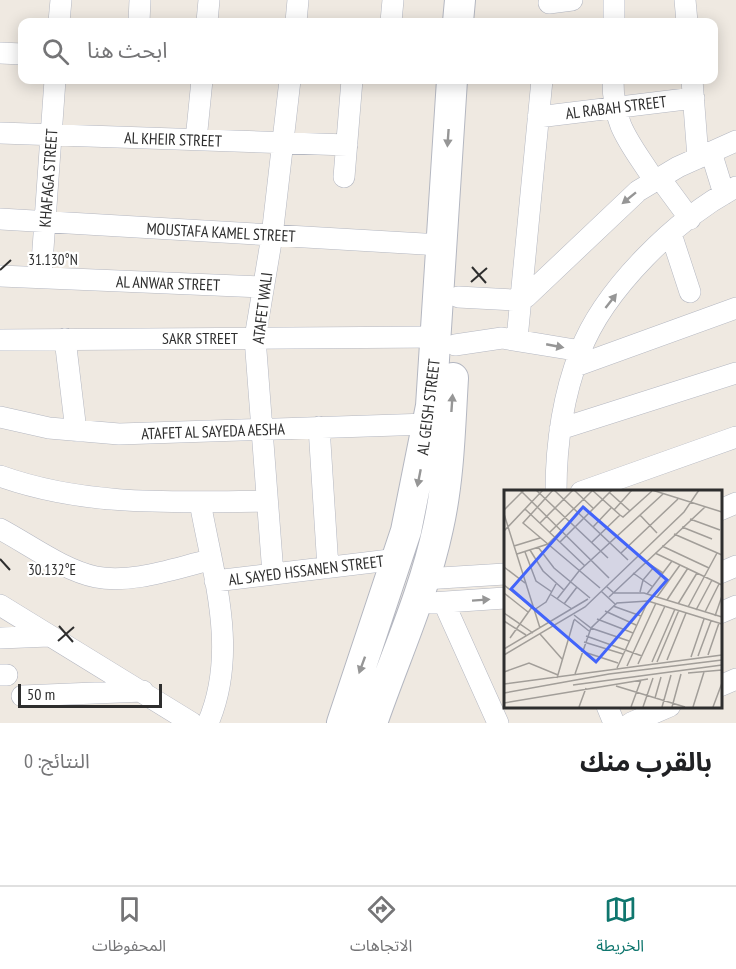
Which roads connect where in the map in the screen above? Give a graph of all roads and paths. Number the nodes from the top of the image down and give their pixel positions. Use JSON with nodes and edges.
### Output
{"nodes":[{"id":1,"x":61,"y":0,"type":"edge"},
{"id":2,"x":140,"y":0,"type":"edge"},
{"id":3,"x":209,"y":0,"type":"edge"},
{"id":4,"x":298,"y":0,"type":"edge"},
{"id":5,"x":393,"y":0,"type":"edge"},
{"id":6,"x":460,"y":0,"type":"edge"},
{"id":7,"x":480,"y":0,"type":"edge"},
{"id":8,"x":572,"y":0,"type":"edge"},
{"id":9,"x":614,"y":0,"type":"edge"},
{"id":10,"x":686,"y":0,"type":"edge"},
{"id":11,"x":548,"y":8,"type":"edge"},
{"id":12,"x":59,"y":18,"type":"edge"},
{"id":13,"x":139,"y":18,"type":"edge"},
{"id":14,"x":207,"y":18,"type":"edge"},
{"id":15,"x":296,"y":18,"type":"edge"},
{"id":16,"x":391,"y":18,"type":"edge"},
{"id":17,"x":458,"y":18,"type":"edge"},
{"id":18,"x":478,"y":18,"type":"edge"},
{"id":19,"x":614,"y":18,"type":"edge"},
{"id":20,"x":687,"y":18,"type":"edge"},
{"id":21,"x":0,"y":53,"type":"edge"},
{"id":22,"x":18,"y":54,"type":"edge"},
{"id":23,"x":55,"y":84,"type":"edge"},
{"id":24,"x":202,"y":84,"type":"edge"},
{"id":25,"x":289,"y":84,"type":"edge"},
{"id":26,"x":352,"y":84,"type":"edge"},
{"id":27,"x":452,"y":84,"type":"edge"},
{"id":28,"x":472,"y":84,"type":"edge"},
{"id":29,"x":542,"y":84,"type":"edge"},
{"id":30,"x":613,"y":84,"type":"edge"},
{"id":31,"x":693,"y":89,"type":"edge"},
{"id":32,"x":614,"y":108,"type":"junction"},
{"id":33,"x":538,"y":117,"type":"junction"},
{"id":34,"x":0,"y":133,"type":"edge"},
{"id":35,"x":51,"y":135,"type":"junction"},
{"id":36,"x":196,"y":140,"type":"junction"},
{"id":37,"x":736,"y":141,"type":"edge"},
{"id":38,"x":282,"y":143,"type":"junction"},
{"id":39,"x":347,"y":145,"type":"junction"},
{"id":40,"x":704,"y":155,"type":"junction"},
{"id":41,"x":344,"y":177,"type":"dead end"},
{"id":42,"x":657,"y":178,"type":"junction"},
{"id":43,"x":732,"y":195,"type":"edge"},
{"id":44,"x":0,"y":219,"type":"edge"},
{"id":45,"x":690,"y":219,"type":"junction"},
{"id":46,"x":45,"y":222,"type":"junction"},
{"id":47,"x":671,"y":234,"type":"junction"},
{"id":48,"x":272,"y":236,"type":"junction"},
{"id":49,"x":441,"y":245,"type":"junction"},
{"id":50,"x":0,"y":276,"type":"edge"},
{"id":51,"x":41,"y":278,"type":"junction"},
{"id":52,"x":263,"y":287,"type":"junction"},
{"id":53,"x":690,"y":292,"type":"dead end"},
{"id":54,"x":448,"y":296,"type":"junction"},
{"id":55,"x":521,"y":298,"type":"junction"},
{"id":56,"x":736,"y":308,"type":"edge"},
{"id":57,"x":255,"y":338,"type":"junction"},
{"id":58,"x":65,"y":339,"type":"junction"},
{"id":59,"x":518,"y":339,"type":"junction"},
{"id":60,"x":0,"y":340,"type":"edge"},
{"id":61,"x":446,"y":341,"type":"junction"},
{"id":62,"x":578,"y":358,"type":"junction"},
{"id":63,"x":736,"y":373,"type":"edge"},
{"id":64,"x":0,"y":417,"type":"edge"},
{"id":65,"x":428,"y":424,"type":"junction"},
{"id":66,"x":319,"y":427,"type":"junction"},
{"id":67,"x":262,"y":429,"type":"junction"},
{"id":68,"x":561,"y":429,"type":"junction"},
{"id":69,"x":76,"y":432,"type":"junction"},
{"id":70,"x":736,"y":436,"type":"edge"},
{"id":71,"x":0,"y":477,"type":"edge"},
{"id":72,"x":556,"y":490,"type":"edge"},
{"id":73,"x":586,"y":490,"type":"edge"},
{"id":74,"x":200,"y":501,"type":"junction"},
{"id":75,"x":267,"y":501,"type":"junction"},
{"id":76,"x":736,"y":503,"type":"edge"},
{"id":77,"x":721,"y":510,"type":"edge"},
{"id":78,"x":0,"y":529,"type":"edge"},
{"id":79,"x":398,"y":559,"type":"junction"},
{"id":80,"x":210,"y":560,"type":"junction"},
{"id":81,"x":736,"y":566,"type":"edge"},
{"id":82,"x":328,"y":568,"type":"junction"},
{"id":83,"x":721,"y":573,"type":"edge"},
{"id":84,"x":273,"y":574,"type":"junction"},
{"id":85,"x":504,"y":574,"type":"edge"},
{"id":86,"x":214,"y":581,"type":"junction"},
{"id":87,"x":428,"y":595,"type":"junction"},
{"id":88,"x":504,"y":598,"type":"edge"},
{"id":89,"x":0,"y":605,"type":"edge"},
{"id":90,"x":736,"y":606,"type":"edge"},
{"id":91,"x":721,"y":613,"type":"edge"},
{"id":92,"x":49,"y":636,"type":"junction"},
{"id":93,"x":0,"y":638,"type":"edge"},
{"id":94,"x":736,"y":679,"type":"edge"},
{"id":95,"x":721,"y":686,"type":"edge"},
{"id":96,"x":143,"y":691,"type":"junction"},
{"id":97,"x":22,"y":696,"type":"dead end"},
{"id":98,"x":608,"y":708,"type":"edge"},
{"id":99,"x":665,"y":708,"type":"edge"},
{"id":100,"x":187,"y":723,"type":"edge"},
{"id":101,"x":192,"y":723,"type":"edge"},
{"id":102,"x":208,"y":723,"type":"edge"},
{"id":103,"x":342,"y":723,"type":"edge"},
{"id":104,"x":372,"y":723,"type":"edge"},
{"id":105,"x":498,"y":723,"type":"edge"},
{"id":106,"x":614,"y":723,"type":"edge"},
{"id":107,"x":631,"y":723,"type":"edge"}],
"edges":[{"from":1,"to":12,"type":"street"},
{"from":2,"to":13,"type":"street"},
{"from":3,"to":14,"type":"street"},
{"from":4,"to":15,"type":"street"},
{"from":5,"to":16,"type":"street"},
{"from":6,"to":17,"type":"main road"},
{"from":7,"to":18,"type":"main road"},
{"from":8,"to":11,"type":"street"},
{"from":9,"to":19,"type":"street"},
{"from":10,"to":20,"type":"street"},
{"from":21,"to":22,"type":"street"},
{"from":23,"to":35,"type":"street","name":"KHAFAGA STREET"},
{"from":24,"to":36,"type":"street"},
{"from":25,"to":38,"type":"street","name":"ATAFET WALI"},
{"from":26,"to":39,"type":"street"},
{"from":27,"to":49,"type":"main road","name":"AL GEISH STREET","one_way":true},
{"from":28,"to":54,"type":"main road","name":"AL GEISH STREET"},
{"from":29,"to":33,"type":"street"},
{"from":30,"to":32,"type":"street"},
{"from":31,"to":32,"type":"street","name":"AL RABAH STREET"},
{"from":31,"to":40,"type":"street"},
{"from":32,"to":33,"type":"street","name":"AL RABAH STREET"},
{"from":32,"to":42,"type":"street"},
{"from":33,"to":55,"type":"street"},
{"from":34,"to":35,"type":"street","name":"AL KHEIR STREET"},
{"from":35,"to":36,"type":"street","name":"AL KHEIR STREET"},
{"from":35,"to":46,"type":"street","name":"KHAFAGA STREET"},
{"from":36,"to":38,"type":"street","name":"AL KHEIR STREET"},
{"from":37,"to":40,"type":"street"},
{"from":38,"to":39,"type":"street","name":"AL KHEIR STREET"},
{"from":38,"to":48,"type":"street","name":"ATAFET WALI"},
{"from":39,"to":41,"type":"street"},
{"from":40,"to":42,"type":"street"},
{"from":40,"to":43,"type":"street"},
{"from":42,"to":45,"type":"street"},
{"from":42,"to":55,"type":"street","one_way":true},
{"from":43,"to":45,"type":"street"},
{"from":44,"to":46,"type":"street","name":"MOUSTAFA KAMEL STREET"},
{"from":45,"to":47,"type":"street"},
{"from":46,"to":48,"type":"street","name":"MOUSTAFA KAMEL STREET"},
{"from":46,"to":51,"type":"street","name":"KHAFAGA STREET"},
{"from":47,"to":53,"type":"street"},
{"from":62,"to":47,"type":"street","one_way":true},
{"from":48,"to":49,"type":"street","name":"MOUSTAFA KAMEL STREET"},
{"from":48,"to":52,"type":"street","name":"ATAFET WALI"},
{"from":49,"to":54,"type":"main road","name":"AL GEISH STREET"},
{"from":50,"to":51,"type":"street","name":"AL ANWAR STREET"},
{"from":51,"to":52,"type":"street","name":"AL ANWAR STREET"},
{"from":52,"to":57,"type":"street","name":"ATAFET WALI"},
{"from":54,"to":55,"type":"street"},
{"from":54,"to":61,"type":"main road","name":"AL GEISH STREET"},
{"from":55,"to":59,"type":"street"},
{"from":56,"to":62,"type":"street"},
{"from":57,"to":58,"type":"street","name":"SAKR STREET"},
{"from":57,"to":61,"type":"street","name":"SAKR STREET"},
{"from":57,"to":67,"type":"street","name":"ATAFET WALI"},
{"from":58,"to":60,"type":"street","name":"SAKR STREET"},
{"from":58,"to":69,"type":"street"},
{"from":59,"to":61,"type":"street","name":"SAKR STREET"},
{"from":59,"to":62,"type":"street","name":"SAKR STREET","one_way":true},
{"from":61,"to":65,"type":"main road","name":"AL GEISH STREET"},
{"from":87,"to":61,"type":"main road","name":"AL GEISH STREET","one_way":true},
{"from":62,"to":68,"type":"street"},
{"from":63,"to":68,"type":"street"},
{"from":64,"to":69,"type":"street","name":"ATAFET AL SAYEDA AESHA"},
{"from":65,"to":66,"type":"street","name":"ATAFET AL SAYEDA AESHA"},
{"from":65,"to":79,"type":"main road","name":"AL GEISH STREET","one_way":true},
{"from":66,"to":67,"type":"street","name":"ATAFET AL SAYEDA AESHA"},
{"from":66,"to":82,"type":"street"},
{"from":67,"to":69,"type":"street","name":"ATAFET AL SAYEDA AESHA"},
{"from":67,"to":75,"type":"street","name":"ATAFET WALI"},
{"from":68,"to":72,"type":"street"},
{"from":70,"to":73,"type":"street"},
{"from":71,"to":74,"type":"street"},
{"from":74,"to":75,"type":"street"},
{"from":74,"to":80,"type":"street"},
{"from":75,"to":84,"type":"street","name":"ATAFET WALI"},
{"from":76,"to":77,"type":"street"},
{"from":78,"to":80,"type":"street"},
{"from":79,"to":82,"type":"street","name":"AL SAYED HSSANEN STREET"},
{"from":79,"to":103,"type":"main road","name":"AL GEISH STREET","one_way":true},
{"from":80,"to":86,"type":"street"},
{"from":81,"to":83,"type":"street"},
{"from":82,"to":84,"type":"street","name":"AL SAYED HSSANEN STREET"},
{"from":84,"to":86,"type":"street","name":"AL SAYED HSSANEN STREET"},
{"from":85,"to":87,"type":"street"},
{"from":86,"to":102,"type":"street"},
{"from":87,"to":88,"type":"street","one_way":true},
{"from":87,"to":104,"type":"main road","name":"AL GEISH STREET"},
{"from":87,"to":105,"type":"street"},
{"from":89,"to":92,"type":"street"},
{"from":90,"to":91,"type":"street"},
{"from":92,"to":93,"type":"street"},
{"from":92,"to":96,"type":"street"},
{"from":94,"to":95,"type":"street"},
{"from":96,"to":97,"type":"street"},
{"from":96,"to":101,"type":"street"},
{"from":98,"to":106,"type":"street"},
{"from":99,"to":107,"type":"street"},
{"from":100,"to":101,"type":"street"}]}
